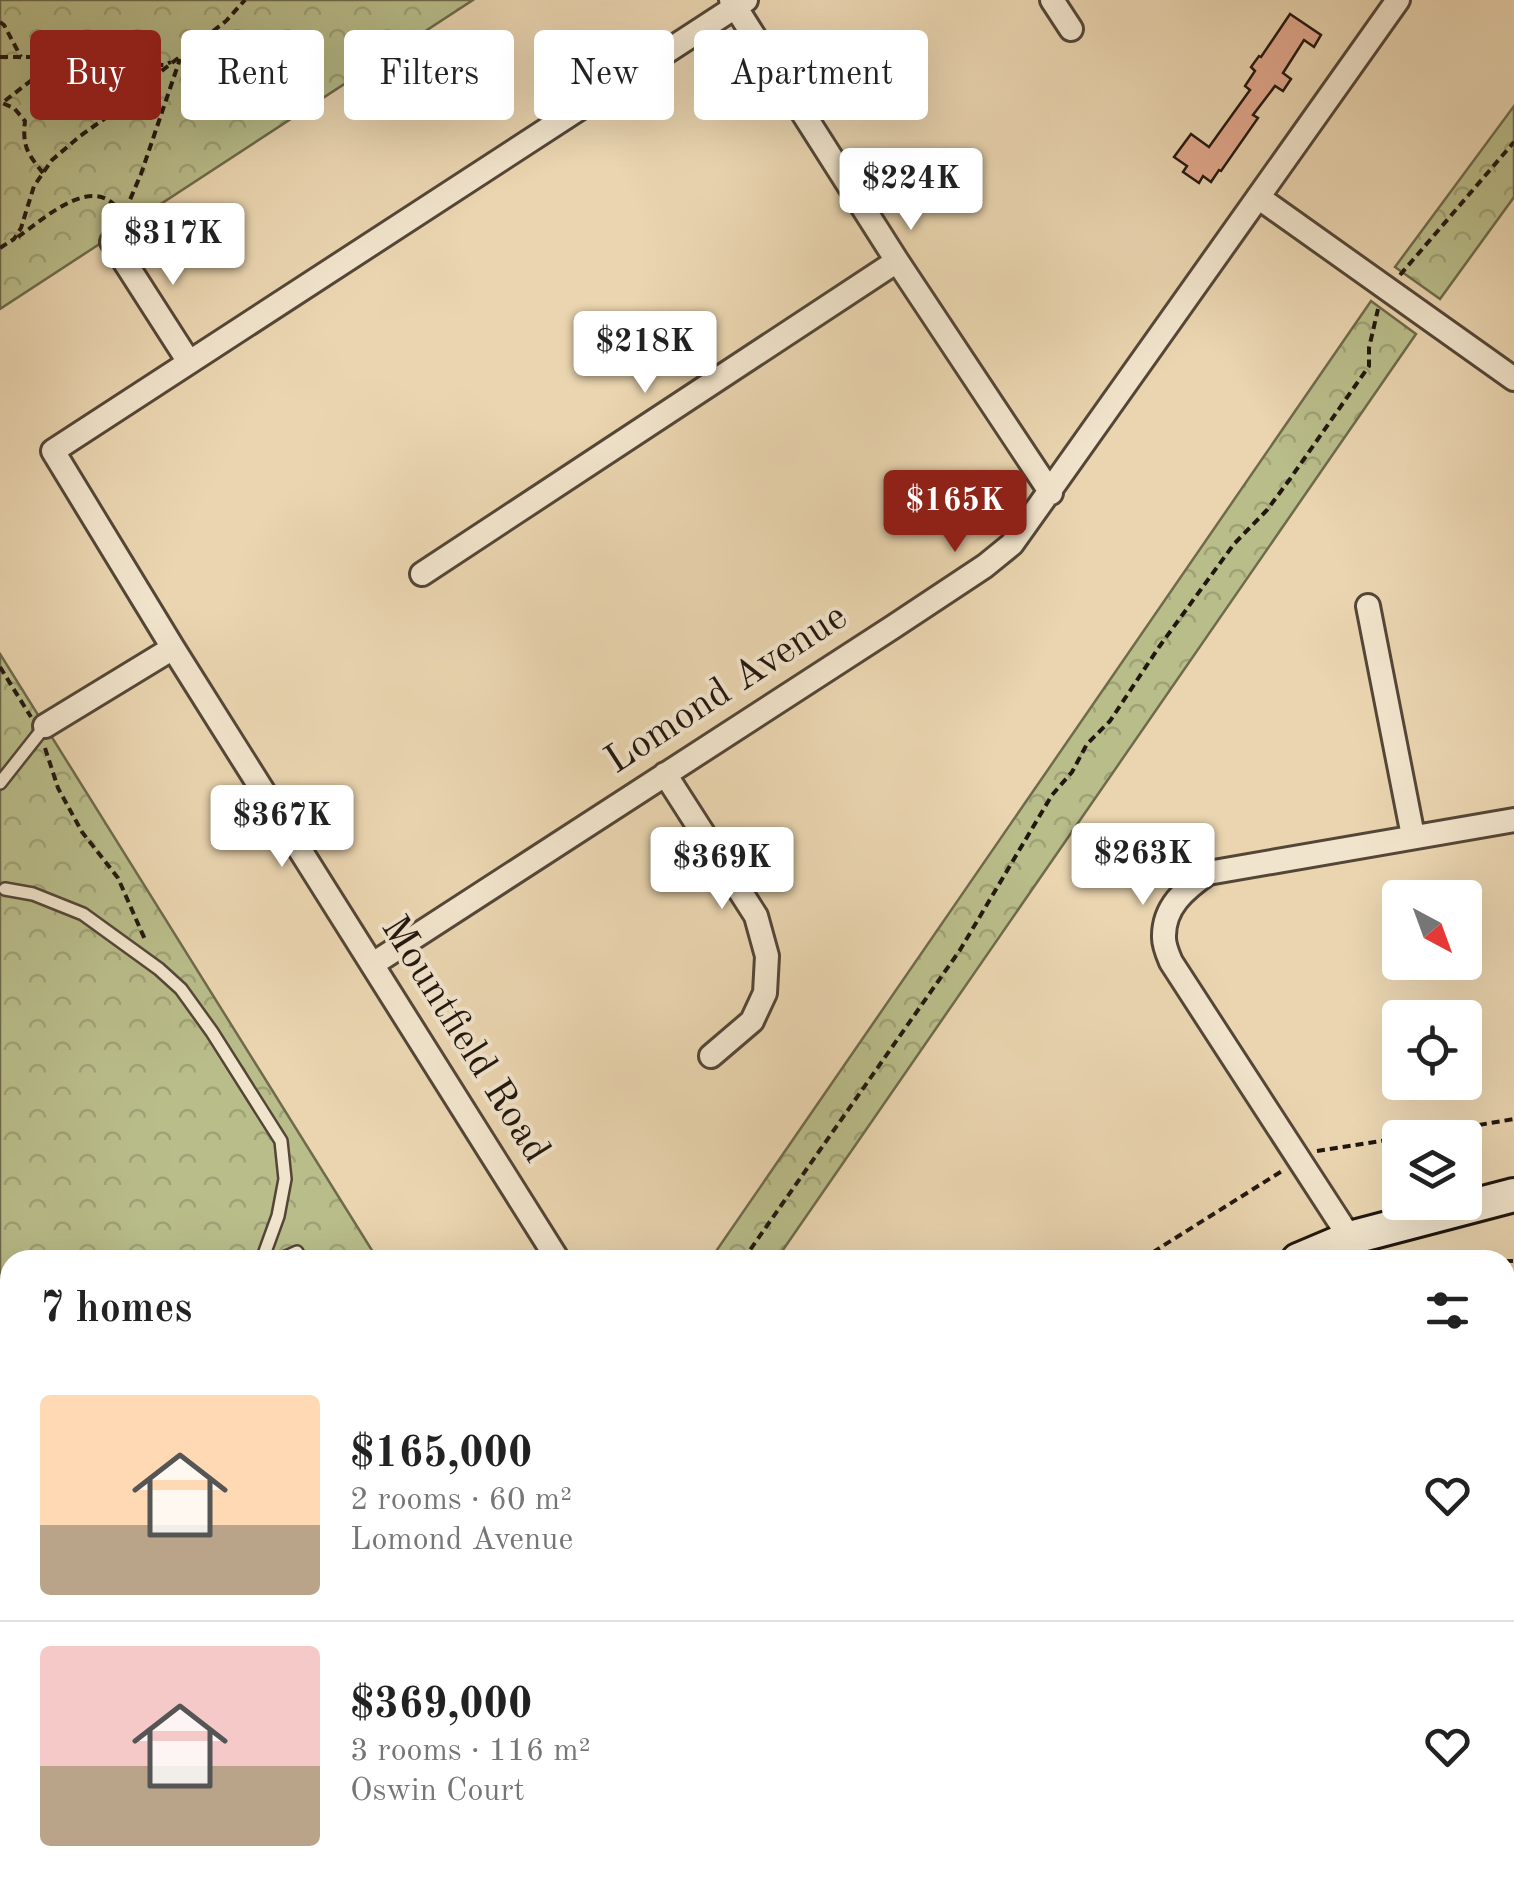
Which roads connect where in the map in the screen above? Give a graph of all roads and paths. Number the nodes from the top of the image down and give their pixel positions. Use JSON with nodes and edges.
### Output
{"nodes":[{"id":1,"x":245,"y":0,"type":"edge"},
{"id":2,"x":1052,"y":0,"type":"edge"},
{"id":3,"x":1398,"y":0,"type":"edge"},
{"id":4,"x":737,"y":2,"type":"edge"},
{"id":5,"x":0,"y":22,"type":"edge"},
{"id":6,"x":1071,"y":29,"type":"dead end"},
{"id":7,"x":0,"y":57,"type":"edge"},
{"id":8,"x":21,"y":58,"type":"junction"},
{"id":9,"x":30,"y":58,"type":"edge"},
{"id":10,"x":180,"y":58,"type":"junction"},
{"id":11,"x":161,"y":65,"type":"edge"},
{"id":12,"x":30,"y":81,"type":"edge"},
{"id":13,"x":1,"y":102,"type":"edge"},
{"id":14,"x":1514,"y":142,"type":"edge"},
{"id":15,"x":43,"y":173,"type":"junction"},
{"id":16,"x":1258,"y":197,"type":"junction"},
{"id":17,"x":122,"y":217,"type":"junction"},
{"id":18,"x":14,"y":239,"type":"junction"},
{"id":19,"x":112,"y":242,"type":"joint"},
{"id":20,"x":0,"y":248,"type":"edge"},
{"id":21,"x":897,"y":261,"type":"junction"},
{"id":22,"x":1400,"y":275,"type":"dead end"},
{"id":23,"x":1379,"y":304,"type":"dead end"},
{"id":24,"x":189,"y":362,"type":"junction"},
{"id":25,"x":1514,"y":379,"type":"edge"},
{"id":26,"x":1051,"y":493,"type":"junction"},
{"id":27,"x":422,"y":574,"type":"dead end"},
{"id":28,"x":1368,"y":606,"type":"dead end"},
{"id":29,"x":172,"y":648,"type":"junction"},
{"id":30,"x":0,"y":666,"type":"edge"},
{"id":31,"x":42,"y":728,"type":"junction"},
{"id":32,"x":665,"y":774,"type":"junction"},
{"id":33,"x":0,"y":783,"type":"edge"},
{"id":34,"x":1514,"y":820,"type":"edge"},
{"id":35,"x":1413,"y":836,"type":"junction"},
{"id":36,"x":5,"y":889,"type":"dead end"},
{"id":37,"x":372,"y":964,"type":"junction"},
{"id":38,"x":159,"y":969,"type":"junction"},
{"id":39,"x":711,"y":1056,"type":"dead end"},
{"id":40,"x":1514,"y":1119,"type":"edge"},
{"id":41,"x":1482,"y":1124,"type":"edge"},
{"id":42,"x":1382,"y":1141,"type":"edge"},
{"id":43,"x":1312,"y":1152,"type":"dead end"},
{"id":44,"x":1286,"y":1168,"type":"dead end"},
{"id":45,"x":1514,"y":1195,"type":"edge"},
{"id":46,"x":1350,"y":1238,"type":"junction"},
{"id":47,"x":266,"y":1250,"type":"edge"},
{"id":48,"x":552,"y":1250,"type":"edge"},
{"id":49,"x":750,"y":1250,"type":"edge"},
{"id":50,"x":1158,"y":1250,"type":"edge"},
{"id":51,"x":1322,"y":1250,"type":"edge"}],
"edges":[{"from":1,"to":10,"type":"path"},
{"from":2,"to":6,"type":"street"},
{"from":3,"to":16,"type":"street","name":"Lomond Avenue"},
{"from":4,"to":21,"type":"street"},
{"from":4,"to":24,"type":"street"},
{"from":5,"to":8,"type":"path"},
{"from":7,"to":8,"type":"path"},
{"from":8,"to":9,"type":"path"},
{"from":10,"to":11,"type":"path"},
{"from":10,"to":15,"type":"path"},
{"from":10,"to":17,"type":"path"},
{"from":12,"to":13,"type":"path"},
{"from":13,"to":15,"type":"path"},
{"from":14,"to":22,"type":"path"},
{"from":15,"to":18,"type":"path"},
{"from":16,"to":25,"type":"street"},
{"from":16,"to":26,"type":"street","name":"Lomond Avenue"},
{"from":17,"to":18,"type":"path"},
{"from":17,"to":19,"type":"path"},
{"from":18,"to":20,"type":"path"},
{"from":19,"to":24,"type":"street"},
{"from":21,"to":26,"type":"street"},
{"from":21,"to":27,"type":"street"},
{"from":23,"to":49,"type":"path"},
{"from":24,"to":29,"type":"street","name":"Mountfield Road"},
{"from":26,"to":32,"type":"street","name":"Lomond Avenue"},
{"from":28,"to":35,"type":"street"},
{"from":29,"to":31,"type":"street"},
{"from":29,"to":37,"type":"street","name":"Mountfield Road"},
{"from":30,"to":31,"type":"path"},
{"from":31,"to":33,"type":"lane"},
{"from":31,"to":38,"type":"path"},
{"from":32,"to":37,"type":"street","name":"Lomond Avenue"},
{"from":32,"to":39,"type":"street"},
{"from":34,"to":35,"type":"street"},
{"from":35,"to":46,"type":"street"},
{"from":36,"to":38,"type":"lane"},
{"from":37,"to":48,"type":"street","name":"Mountfield Road"},
{"from":38,"to":47,"type":"lane"},
{"from":40,"to":41,"type":"path"},
{"from":42,"to":43,"type":"path"},
{"from":44,"to":50,"type":"path"},
{"from":45,"to":46,"type":"main road"},
{"from":46,"to":51,"type":"main road"}]}
